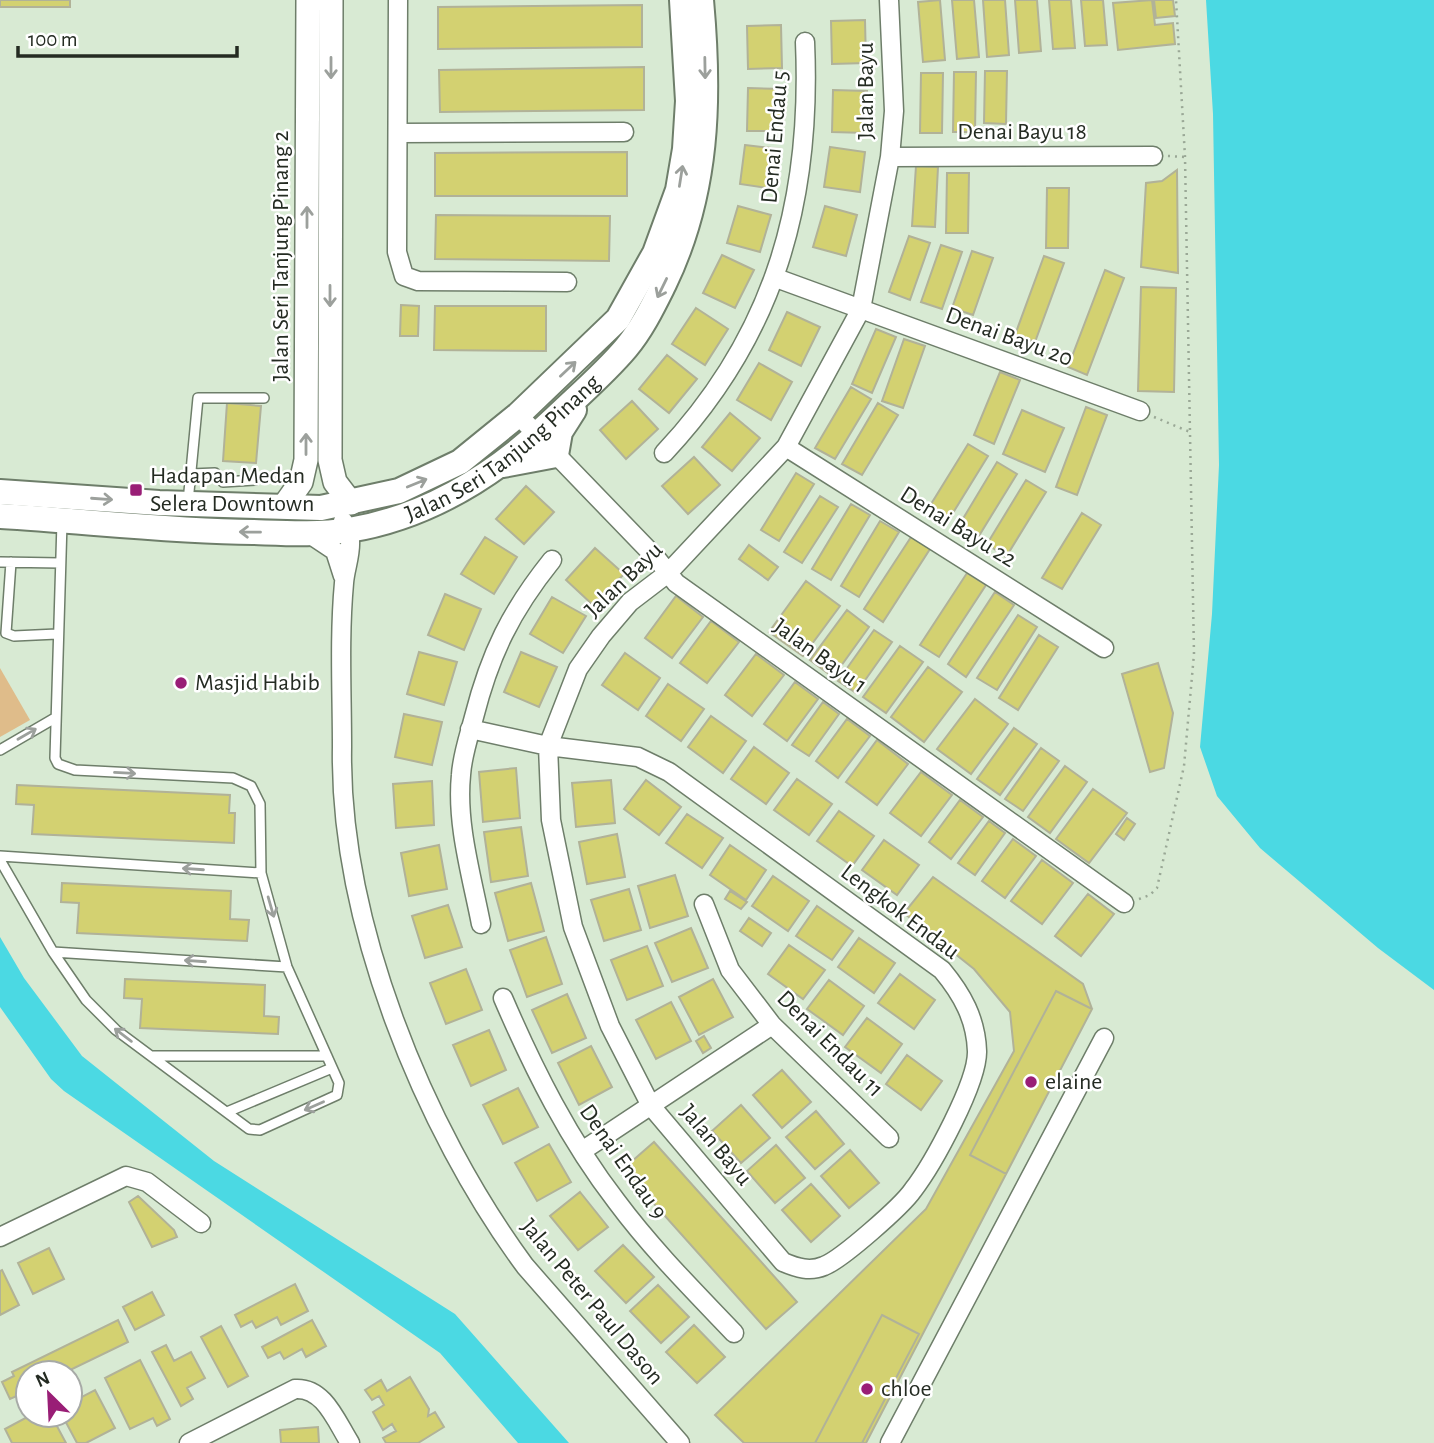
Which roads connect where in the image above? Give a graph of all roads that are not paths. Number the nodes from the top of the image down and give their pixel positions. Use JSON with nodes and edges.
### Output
{"nodes":[{"id":1,"x":308,"y":0,"type":"edge"},
{"id":2,"x":331,"y":0,"type":"edge"},
{"id":3,"x":398,"y":0,"type":"edge"},
{"id":4,"x":682,"y":0,"type":"edge"},
{"id":5,"x":701,"y":0,"type":"edge"},
{"id":6,"x":888,"y":0,"type":"edge"},
{"id":7,"x":805,"y":42,"type":"dead end"},
{"id":8,"x":624,"y":132,"type":"dead end"},
{"id":9,"x":399,"y":133,"type":"junction"},
{"id":10,"x":1153,"y":156,"type":"dead end"},
{"id":11,"x":890,"y":157,"type":"junction"},
{"id":12,"x":776,"y":278,"type":"junction"},
{"id":13,"x":568,"y":282,"type":"dead end"},
{"id":14,"x":861,"y":309,"type":"junction"},
{"id":15,"x":586,"y":388,"type":"junction"},
{"id":16,"x":264,"y":398,"type":"dead end"},
{"id":17,"x":1140,"y":411,"type":"road end"},
{"id":18,"x":518,"y":415,"type":"junction"},
{"id":19,"x":537,"y":435,"type":"junction"},
{"id":20,"x":786,"y":447,"type":"junction"},
{"id":21,"x":664,"y":453,"type":"dead end"},
{"id":22,"x":556,"y":455,"type":"junction"},
{"id":23,"x":502,"y":465,"type":"junction"},
{"id":24,"x":191,"y":474,"type":"junction"},
{"id":25,"x":255,"y":480,"type":"dead end"},
{"id":26,"x":0,"y":492,"type":"edge"},
{"id":27,"x":45,"y":495,"type":"junction"},
{"id":28,"x":188,"y":503,"type":"junction"},
{"id":29,"x":351,"y":503,"type":"junction"},
{"id":30,"x":284,"y":506,"type":"junction"},
{"id":31,"x":321,"y":508,"type":"junction"},
{"id":32,"x":0,"y":516,"type":"edge"},
{"id":33,"x":62,"y":519,"type":"junction"},
{"id":34,"x":348,"y":530,"type":"junction"},
{"id":35,"x":308,"y":533,"type":"junction"},
{"id":36,"x":552,"y":560,"type":"dead end"},
{"id":37,"x":0,"y":562,"type":"edge"},
{"id":38,"x":11,"y":562,"type":"junction"},
{"id":39,"x":60,"y":563,"type":"junction"},
{"id":40,"x":668,"y":573,"type":"junction"},
{"id":41,"x":344,"y":583,"type":"junction"},
{"id":42,"x":57,"y":634,"type":"junction"},
{"id":43,"x":1104,"y":648,"type":"dead end"},
{"id":44,"x":55,"y":718,"type":"junction"},
{"id":45,"x":470,"y":729,"type":"junction"},
{"id":46,"x":548,"y":746,"type":"junction"},
{"id":47,"x":0,"y":750,"type":"edge"},
{"id":48,"x":0,"y":858,"type":"edge"},
{"id":49,"x":261,"y":873,"type":"junction"},
{"id":50,"x":1124,"y":903,"type":"road end"},
{"id":51,"x":704,"y":904,"type":"dead end"},
{"id":52,"x":481,"y":925,"type":"dead end"},
{"id":53,"x":53,"y":952,"type":"junction"},
{"id":54,"x":288,"y":967,"type":"junction"},
{"id":55,"x":503,"y":998,"type":"dead end"},
{"id":56,"x":772,"y":1025,"type":"junction"},
{"id":57,"x":1104,"y":1038,"type":"dead end"},
{"id":58,"x":152,"y":1056,"type":"junction"},
{"id":59,"x":327,"y":1056,"type":"junction"},
{"id":60,"x":332,"y":1068,"type":"junction"},
{"id":61,"x":652,"y":1106,"type":"junction"},
{"id":62,"x":227,"y":1112,"type":"junction"},
{"id":63,"x":889,"y":1138,"type":"dead end"},
{"id":64,"x":582,"y":1151,"type":"junction"},
{"id":65,"x":201,"y":1223,"type":"dead end"},
{"id":66,"x":0,"y":1237,"type":"edge"},
{"id":67,"x":783,"y":1262,"type":"joint"},
{"id":68,"x":734,"y":1333,"type":"dead end"},
{"id":69,"x":189,"y":1443,"type":"edge"},
{"id":70,"x":350,"y":1443,"type":"edge"},
{"id":71,"x":680,"y":1443,"type":"edge"},
{"id":72,"x":890,"y":1443,"type":"edge"}],
"edges":[{"from":30,"to":1,"type":"street","name":"Jalan Seri Tanjung Pinang 2","one_way":true},
{"from":2,"to":29,"type":"street","name":"Jalan Seri Tanjung Pinang 2","one_way":true},
{"from":3,"to":9,"type":"street"},
{"from":18,"to":4,"type":"main road","name":"Jalan Seri Tanjung Pinang","one_way":true},
{"from":5,"to":15,"type":"main road","name":"Jalan Seri Tanjung Pinang","one_way":true},
{"from":6,"to":11,"type":"street","name":"Jalan Bayu"},
{"from":7,"to":12,"type":"street","name":"Denai Endau 5"},
{"from":8,"to":9,"type":"street"},
{"from":9,"to":13,"type":"street"},
{"from":10,"to":11,"type":"street","name":"Denai Bayu 18"},
{"from":11,"to":14,"type":"street","name":"Jalan Bayu"},
{"from":12,"to":14,"type":"street","name":"Denai Bayu 20"},
{"from":12,"to":21,"type":"street","name":"Denai Endau 5"},
{"from":14,"to":17,"type":"street","name":"Denai Bayu 20"},
{"from":14,"to":20,"type":"street","name":"Jalan Bayu"},
{"from":15,"to":19,"type":"main road","name":"Jalan Seri Tanjung Pinang"},
{"from":15,"to":22,"type":"main road"},
{"from":16,"to":24,"type":"lane"},
{"from":18,"to":19,"type":"street","name":"Jalan Bayu 1"},
{"from":29,"to":18,"type":"main road","name":"Jalan Seri Tanjung Pinang","one_way":true},
{"from":19,"to":22,"type":"street","name":"Jalan Bayu 1"},
{"from":19,"to":23,"type":"main road","name":"Jalan Seri Tanjung Pinang"},
{"from":20,"to":40,"type":"street","name":"Jalan Bayu"},
{"from":20,"to":43,"type":"street","name":"Denai Bayu 22"},
{"from":22,"to":23,"type":"main road"},
{"from":22,"to":40,"type":"street","name":"Jalan Bayu 1"},
{"from":23,"to":34,"type":"main road","name":"Jalan Seri Tanjung Pinang"},
{"from":24,"to":25,"type":"lane"},
{"from":24,"to":28,"type":"lane"},
{"from":26,"to":27,"type":"main road","name":"Jalan Seri Tanjung Pinang"},
{"from":27,"to":28,"type":"main road","name":"Jalan Seri Tanjung Pinang","one_way":true},
{"from":27,"to":33,"type":"lane"},
{"from":28,"to":30,"type":"main road","name":"Jalan Seri Tanjung Pinang"},
{"from":29,"to":31,"type":"main road","name":"Jalan Seri Tanjung Pinang"},
{"from":30,"to":31,"type":"main road","name":"Jalan Seri Tanjung Pinang"},
{"from":31,"to":34,"type":"street"},
{"from":32,"to":33,"type":"main road","name":"Jalan Seri Tanjung Pinang"},
{"from":35,"to":33,"type":"main road","name":"Jalan Seri Tanjung Pinang","one_way":true},
{"from":33,"to":39,"type":"lane"},
{"from":34,"to":35,"type":"main road","name":"Jalan Seri Tanjung Pinang"},
{"from":34,"to":41,"type":"street","name":"Jalan Peter Paul Dason"},
{"from":35,"to":41,"type":"street","name":"Jalan Peter Paul Dason"},
{"from":36,"to":45,"type":"street"},
{"from":37,"to":38,"type":"lane"},
{"from":38,"to":39,"type":"lane"},
{"from":38,"to":42,"type":"lane"},
{"from":39,"to":42,"type":"lane"},
{"from":40,"to":46,"type":"street","name":"Jalan Bayu"},
{"from":40,"to":50,"type":"street","name":"Jalan Bayu 1"},
{"from":41,"to":71,"type":"street","name":"Jalan Peter Paul Dason"},
{"from":42,"to":44,"type":"lane"},
{"from":47,"to":44,"type":"lane","one_way":true},
{"from":44,"to":49,"type":"lane","one_way":true},
{"from":45,"to":46,"type":"street","name":"Lengkok Endau"},
{"from":45,"to":52,"type":"street"},
{"from":46,"to":61,"type":"street","name":"Jalan Bayu"},
{"from":46,"to":67,"type":"street","name":"Lengkok Endau"},
{"from":49,"to":48,"type":"lane","one_way":true},
{"from":48,"to":53,"type":"lane"},
{"from":49,"to":54,"type":"lane","one_way":true},
{"from":51,"to":56,"type":"street","name":"Denai Endau 11"},
{"from":54,"to":53,"type":"lane","one_way":true},
{"from":58,"to":53,"type":"lane","one_way":true},
{"from":54,"to":59,"type":"lane"},
{"from":55,"to":64,"type":"street","name":"Denai Endau 9"},
{"from":56,"to":61,"type":"street"},
{"from":56,"to":63,"type":"street","name":"Denai Endau 11"},
{"from":57,"to":72,"type":"street"},
{"from":58,"to":59,"type":"lane"},
{"from":58,"to":62,"type":"lane"},
{"from":59,"to":60,"type":"lane"},
{"from":60,"to":62,"type":"lane"},
{"from":60,"to":62,"type":"lane","one_way":true},
{"from":61,"to":64,"type":"street"},
{"from":61,"to":67,"type":"street","name":"Jalan Bayu"},
{"from":64,"to":68,"type":"street","name":"Denai Endau 9"},
{"from":65,"to":66,"type":"street"},
{"from":69,"to":70,"type":"street"}]}
